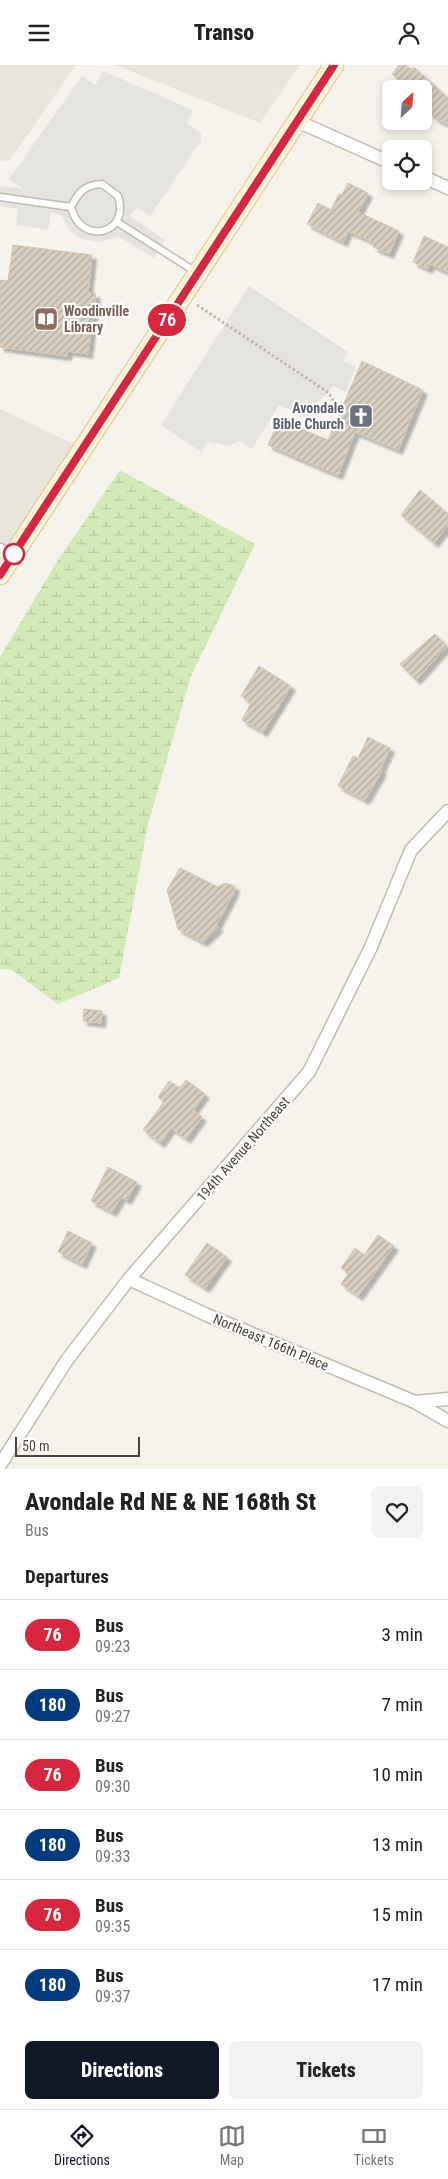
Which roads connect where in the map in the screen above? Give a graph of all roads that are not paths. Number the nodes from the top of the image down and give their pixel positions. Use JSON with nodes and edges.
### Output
{"nodes":[{"id":1,"x":334,"y":65,"type":"edge"},
{"id":2,"x":297,"y":121,"type":"junction"},
{"id":3,"x":382,"y":159,"type":"edge"},
{"id":4,"x":432,"y":180,"type":"edge"},
{"id":5,"x":448,"y":187,"type":"edge"},
{"id":6,"x":0,"y":197,"type":"edge"},
{"id":7,"x":71,"y":207,"type":"junction"},
{"id":8,"x":117,"y":222,"type":"junction"},
{"id":9,"x":199,"y":273,"type":"junction"},
{"id":10,"x":6,"y":554,"type":"edge"},
{"id":11,"x":0,"y":575,"type":"edge"},
{"id":12,"x":448,"y":811,"type":"edge"},
{"id":13,"x":128,"y":1279,"type":"junction"},
{"id":14,"x":448,"y":1399,"type":"edge"},
{"id":15,"x":416,"y":1402,"type":"junction"},
{"id":16,"x":448,"y":1421,"type":"edge"},
{"id":17,"x":0,"y":1465,"type":"edge"}],
"edges":[{"from":1,"to":2,"type":"main road"},
{"from":2,"to":3,"type":"street"},
{"from":2,"to":9,"type":"main road"},
{"from":4,"to":5,"type":"street"},
{"from":6,"to":7,"type":"lane"},
{"from":7,"to":8,"type":"lane"},
{"from":7,"to":8,"type":"lane"},
{"from":8,"to":9,"type":"lane"},
{"from":9,"to":10,"type":"main road"},
{"from":10,"to":11,"type":"main road"},
{"from":12,"to":13,"type":"street","name":"194th Avenue Northeast"},
{"from":13,"to":15,"type":"street","name":"Northeast 166th Place"},
{"from":13,"to":17,"type":"street","name":"194th Avenue Northeast"},
{"from":14,"to":15,"type":"street","name":"Northeast 166th Place"},
{"from":15,"to":16,"type":"street","name":"Northeast 166th Place"}]}
